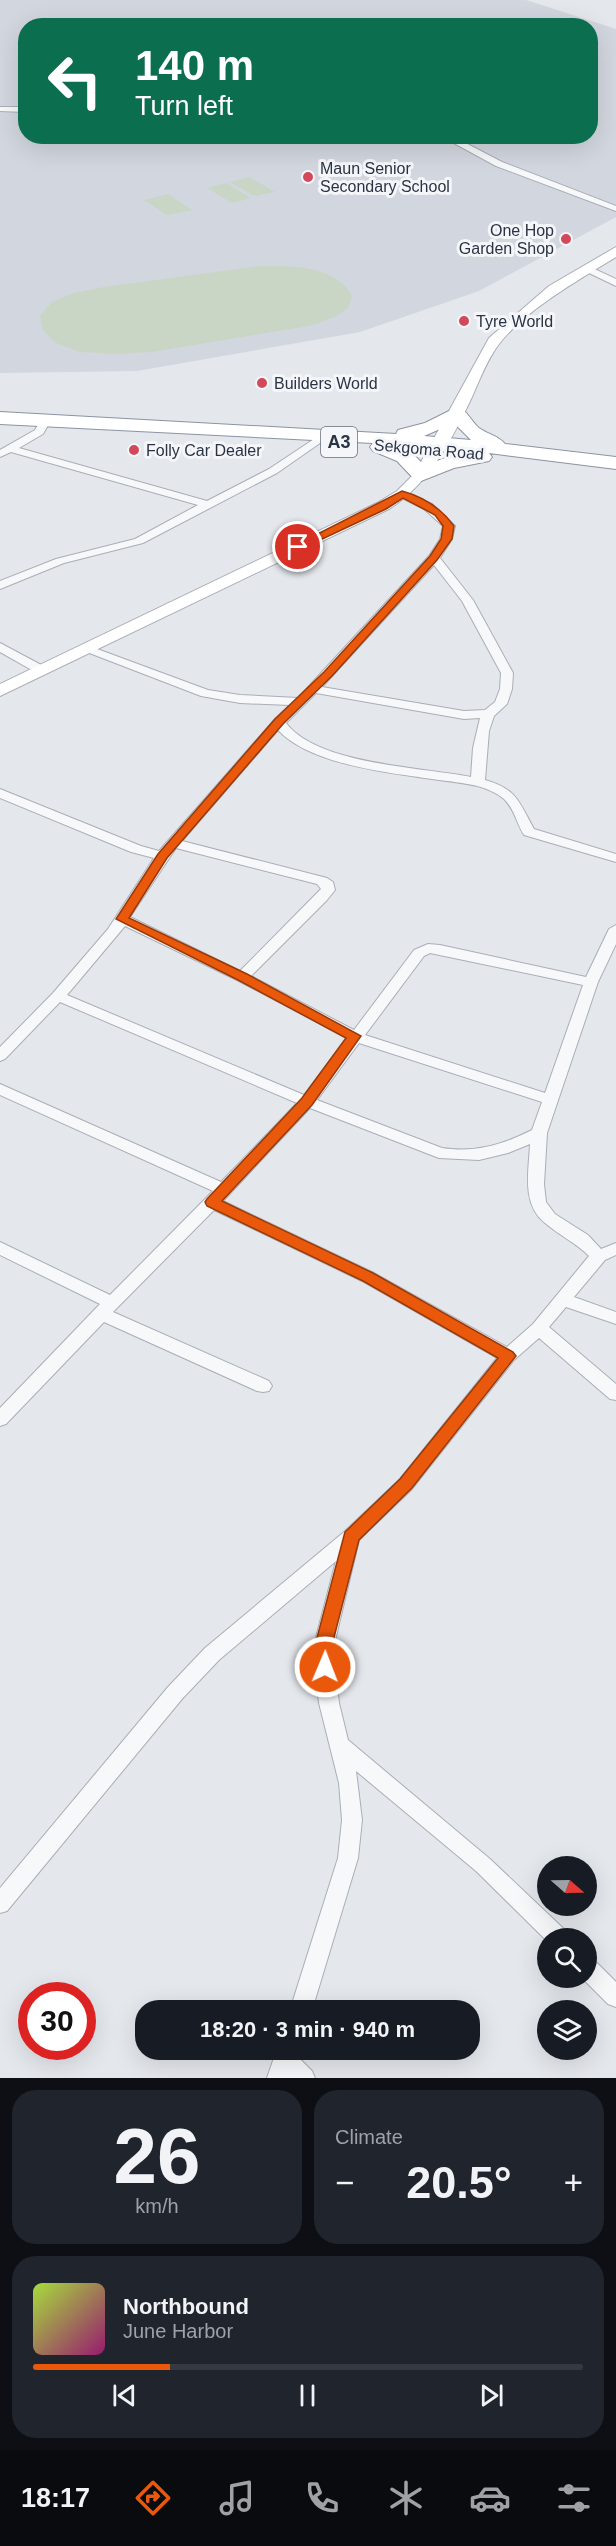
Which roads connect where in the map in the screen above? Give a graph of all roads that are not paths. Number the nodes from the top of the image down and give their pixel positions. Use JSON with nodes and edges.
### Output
{"nodes":[{"id":1,"x":0,"y":109,"type":"edge"},
{"id":2,"x":18,"y":110,"type":"edge"},
{"id":3,"x":460,"y":144,"type":"edge"},
{"id":4,"x":615,"y":209,"type":"edge"},
{"id":5,"x":616,"y":251,"type":"edge"},
{"id":6,"x":588,"y":269,"type":"junction"},
{"id":7,"x":616,"y":283,"type":"edge"},
{"id":8,"x":457,"y":413,"type":"junction"},
{"id":9,"x":0,"y":418,"type":"edge"},
{"id":10,"x":54,"y":421,"type":"junction"},
{"id":11,"x":312,"y":437,"type":"junction"},
{"id":12,"x":371,"y":441,"type":"junction"},
{"id":13,"x":437,"y":447,"type":"junction"},
{"id":14,"x":5,"y":452,"type":"edge"},
{"id":15,"x":516,"y":454,"type":"junction"},
{"id":16,"x":616,"y":463,"type":"edge"},
{"id":17,"x":616,"y":469,"type":"edge"},
{"id":18,"x":421,"y":476,"type":"junction"},
{"id":19,"x":402,"y":494,"type":"junction"},
{"id":20,"x":209,"y":505,"type":"junction"},
{"id":21,"x":434,"y":558,"type":"junction"},
{"id":22,"x":0,"y":585,"type":"edge"},
{"id":23,"x":0,"y":647,"type":"edge"},
{"id":24,"x":85,"y":649,"type":"junction"},
{"id":25,"x":41,"y":670,"type":"junction"},
{"id":26,"x":313,"y":689,"type":"junction"},
{"id":27,"x":0,"y":691,"type":"edge"},
{"id":28,"x":301,"y":702,"type":"junction"},
{"id":29,"x":488,"y":714,"type":"junction"},
{"id":30,"x":279,"y":722,"type":"junction"},
{"id":31,"x":478,"y":783,"type":"junction"},
{"id":32,"x":0,"y":793,"type":"edge"},
{"id":33,"x":173,"y":843,"type":"junction"},
{"id":34,"x":162,"y":856,"type":"junction"},
{"id":35,"x":616,"y":858,"type":"edge"},
{"id":36,"x":122,"y":919,"type":"junction"},
{"id":37,"x":616,"y":929,"type":"edge"},
{"id":38,"x":242,"y":977,"type":"junction"},
{"id":39,"x":591,"y":982,"type":"junction"},
{"id":40,"x":58,"y":996,"type":"junction"},
{"id":41,"x":354,"y":1036,"type":"junction"},
{"id":42,"x":0,"y":1056,"type":"edge"},
{"id":43,"x":0,"y":1089,"type":"edge"},
{"id":44,"x":551,"y":1100,"type":"junction"},
{"id":45,"x":307,"y":1102,"type":"junction"},
{"id":46,"x":539,"y":1133,"type":"junction"},
{"id":47,"x":218,"y":1196,"type":"junction"},
{"id":48,"x":0,"y":1248,"type":"edge"},
{"id":49,"x":616,"y":1249,"type":"edge"},
{"id":50,"x":599,"y":1256,"type":"junction"},
{"id":51,"x":565,"y":1300,"type":"junction"},
{"id":52,"x":107,"y":1308,"type":"junction"},
{"id":53,"x":616,"y":1318,"type":"edge"},
{"id":54,"x":539,"y":1328,"type":"junction"},
{"id":55,"x":508,"y":1356,"type":"junction"},
{"id":56,"x":263,"y":1386,"type":"dead end"},
{"id":57,"x":616,"y":1394,"type":"edge"},
{"id":58,"x":0,"y":1419,"type":"edge"},
{"id":59,"x":351,"y":1537,"type":"junction"},
{"id":60,"x":341,"y":1746,"type":"junction"},
{"id":61,"x":0,"y":1905,"type":"edge"},
{"id":62,"x":548,"y":1928,"type":"edge"},
{"id":63,"x":597,"y":1978,"type":"edge"},
{"id":64,"x":616,"y":1996,"type":"edge"},
{"id":65,"x":304,"y":2000,"type":"edge"},
{"id":66,"x":284,"y":2062,"type":"edge"},
{"id":67,"x":304,"y":2078,"type":"edge"}],
"edges":[{"from":1,"to":2,"type":"street"},
{"from":3,"to":4,"type":"street"},
{"from":5,"to":6,"type":"street"},
{"from":6,"to":7,"type":"street"},
{"from":6,"to":8,"type":"street"},
{"from":8,"to":12,"type":"highway"},
{"from":8,"to":13,"type":"street"},
{"from":8,"to":15,"type":"highway"},
{"from":9,"to":10,"type":"highway","name":"Sekgoma Road","number":"A3"},
{"from":10,"to":11,"type":"highway","name":"Sekgoma Road","number":"A3"},
{"from":10,"to":11,"type":"highway","name":"Sekgoma Road","number":"A3"},
{"from":10,"to":14,"type":"street"},
{"from":11,"to":12,"type":"highway","name":"Sekgoma Road","number":"A3"},
{"from":11,"to":20,"type":"street"},
{"from":12,"to":13,"type":"highway","name":"Sekgoma Road","number":"A3"},
{"from":12,"to":18,"type":"highway"},
{"from":13,"to":15,"type":"highway","name":"Sekgoma Road","number":"A3"},
{"from":13,"to":18,"type":"street"},
{"from":14,"to":20,"type":"street"},
{"from":15,"to":16,"type":"highway","name":"Sekgoma Road","number":"A3"},
{"from":15,"to":17,"type":"highway","name":"Sekgoma Road","number":"A3"},
{"from":15,"to":18,"type":"highway"},
{"from":18,"to":19,"type":"street"},
{"from":19,"to":21,"type":"street"},
{"from":19,"to":24,"type":"street"},
{"from":20,"to":22,"type":"street"},
{"from":21,"to":26,"type":"street"},
{"from":21,"to":29,"type":"street"},
{"from":23,"to":25,"type":"street"},
{"from":24,"to":25,"type":"street"},
{"from":24,"to":28,"type":"street"},
{"from":25,"to":27,"type":"street"},
{"from":26,"to":28,"type":"street"},
{"from":26,"to":29,"type":"street"},
{"from":28,"to":30,"type":"street"},
{"from":29,"to":31,"type":"street"},
{"from":30,"to":31,"type":"street"},
{"from":30,"to":33,"type":"street"},
{"from":31,"to":35,"type":"street"},
{"from":32,"to":34,"type":"street"},
{"from":33,"to":34,"type":"street"},
{"from":33,"to":38,"type":"street"},
{"from":34,"to":36,"type":"street"},
{"from":36,"to":38,"type":"street"},
{"from":36,"to":40,"type":"street"},
{"from":37,"to":39,"type":"street"},
{"from":38,"to":41,"type":"street"},
{"from":39,"to":41,"type":"street"},
{"from":39,"to":44,"type":"street"},
{"from":40,"to":42,"type":"street"},
{"from":40,"to":45,"type":"street"},
{"from":41,"to":44,"type":"street"},
{"from":41,"to":45,"type":"street"},
{"from":43,"to":47,"type":"street"},
{"from":44,"to":46,"type":"street"},
{"from":45,"to":46,"type":"street"},
{"from":45,"to":47,"type":"street"},
{"from":46,"to":50,"type":"street"},
{"from":47,"to":52,"type":"street"},
{"from":47,"to":55,"type":"street"},
{"from":48,"to":52,"type":"street"},
{"from":49,"to":50,"type":"street"},
{"from":50,"to":51,"type":"street"},
{"from":51,"to":53,"type":"street"},
{"from":51,"to":54,"type":"street"},
{"from":52,"to":56,"type":"street"},
{"from":52,"to":58,"type":"street"},
{"from":54,"to":55,"type":"street"},
{"from":54,"to":57,"type":"street"},
{"from":55,"to":59,"type":"street"},
{"from":59,"to":60,"type":"street"},
{"from":59,"to":61,"type":"street"},
{"from":60,"to":62,"type":"street"},
{"from":60,"to":65,"type":"street"},
{"from":63,"to":64,"type":"street"},
{"from":66,"to":67,"type":"street"}]}
